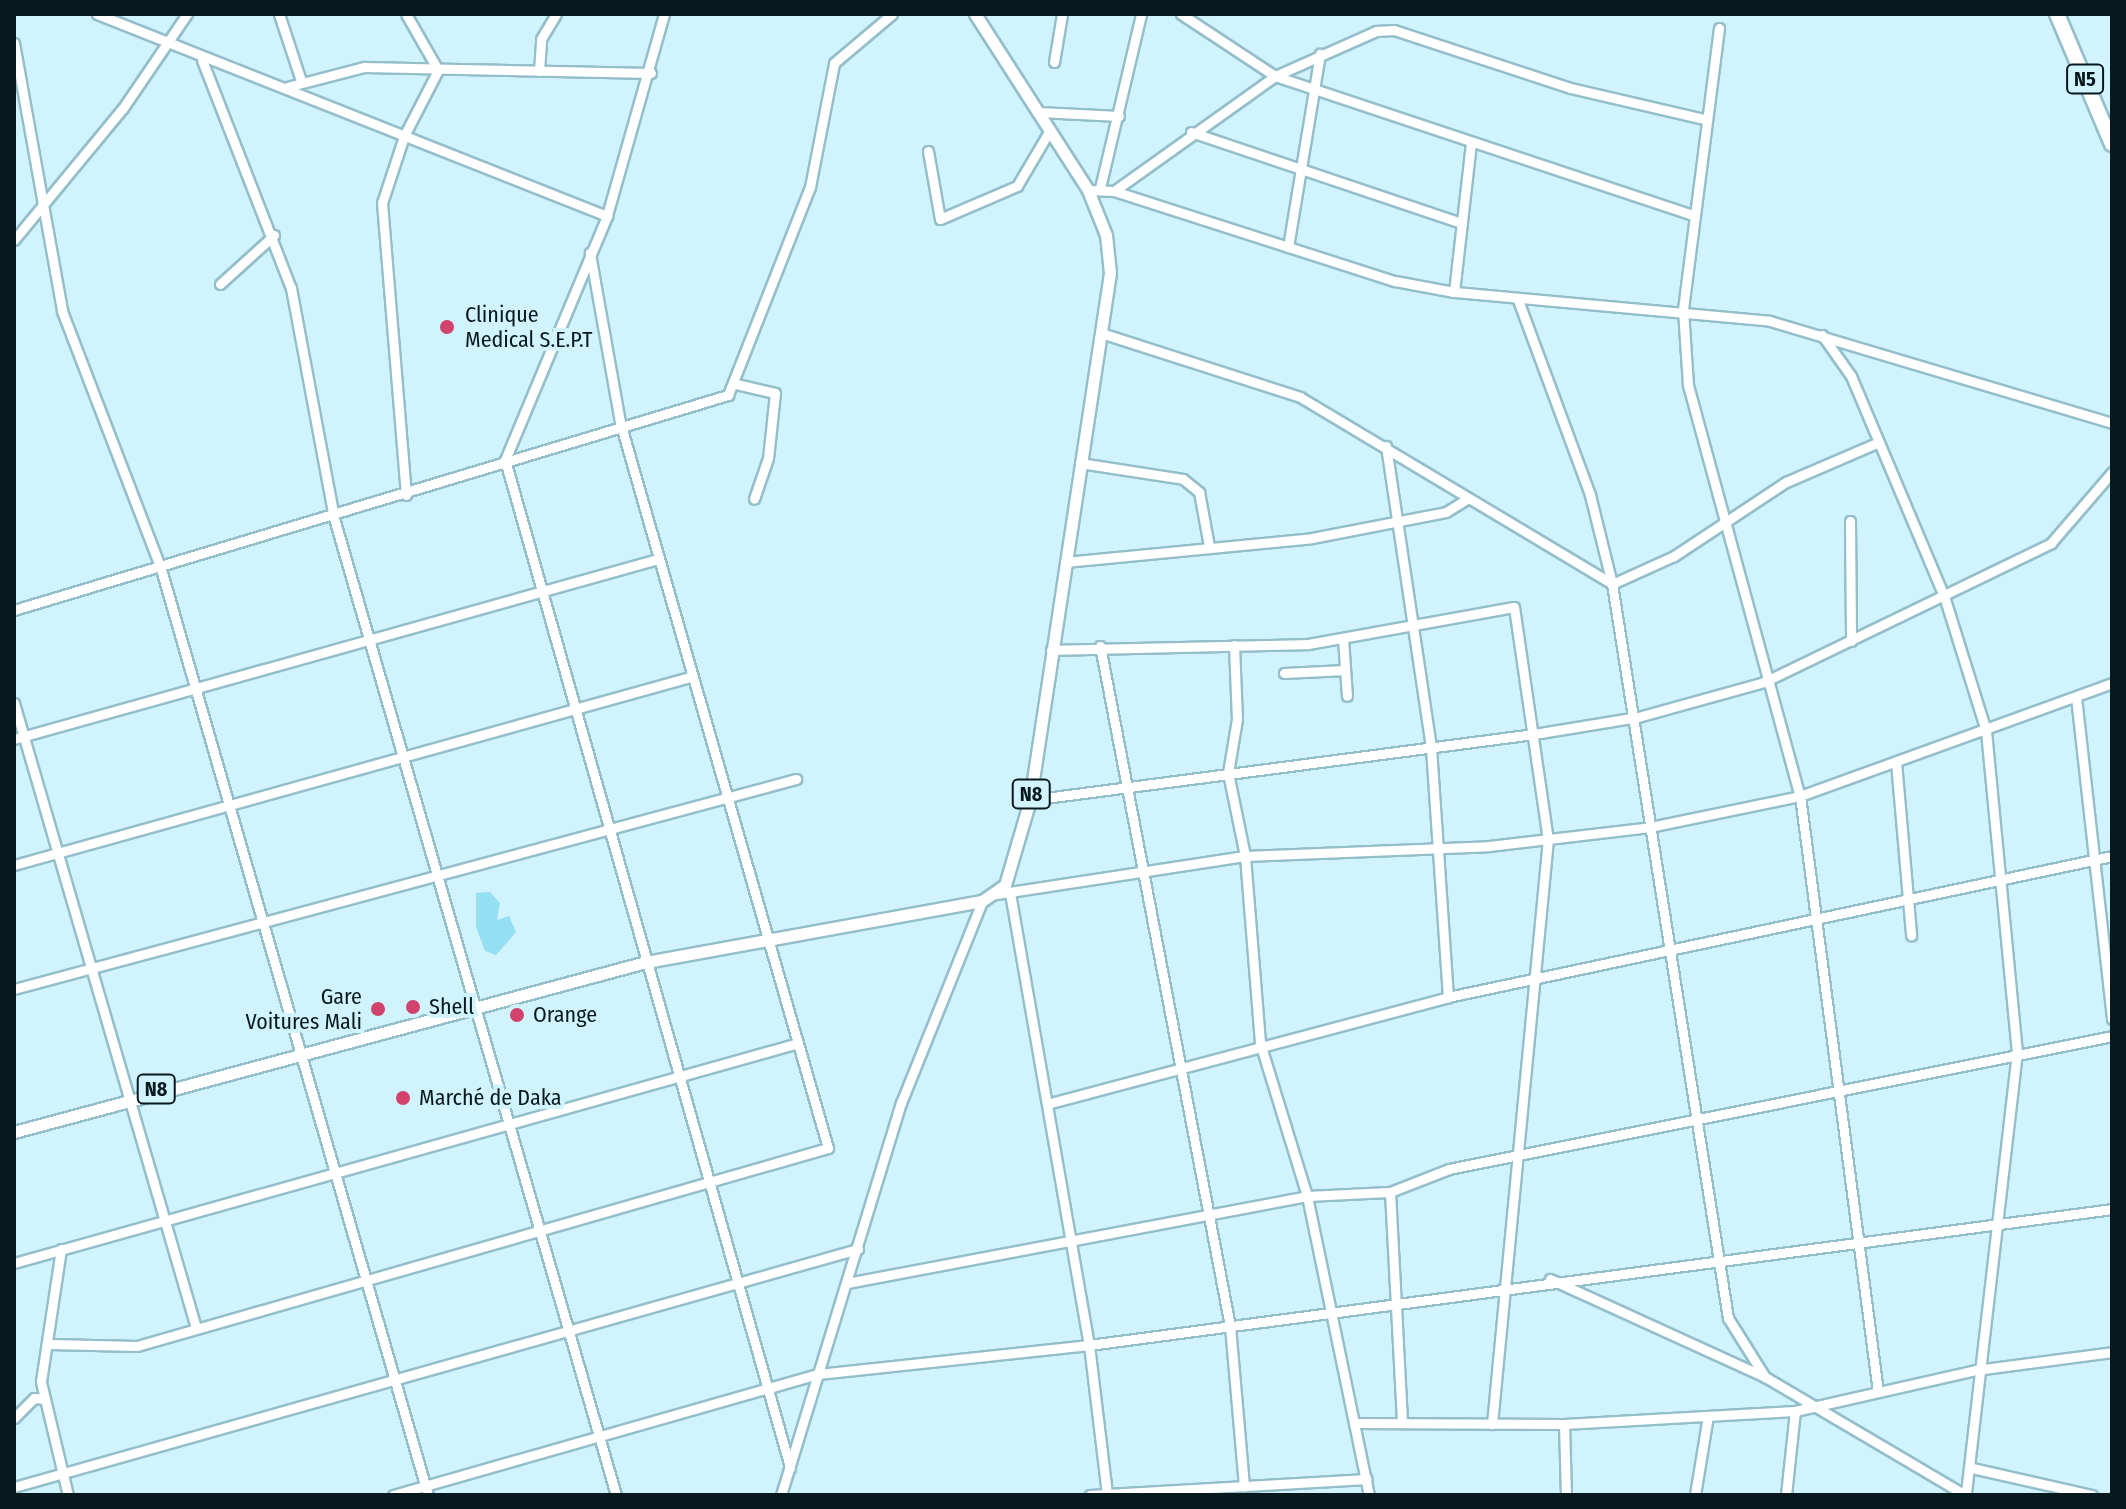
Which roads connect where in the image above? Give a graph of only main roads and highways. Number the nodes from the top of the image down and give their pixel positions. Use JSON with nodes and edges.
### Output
{"nodes":[{"id":1,"x":975,"y":14,"type":"edge"},
{"id":2,"x":2057,"y":14,"type":"edge"},
{"id":3,"x":2112,"y":144,"type":"edge"},
{"id":4,"x":14,"y":1132,"type":"edge"}],
"edges":[{"from":1,"to":4,"type":"main road","number":"N8"},
{"from":2,"to":3,"type":"highway","number":"N5"}]}
